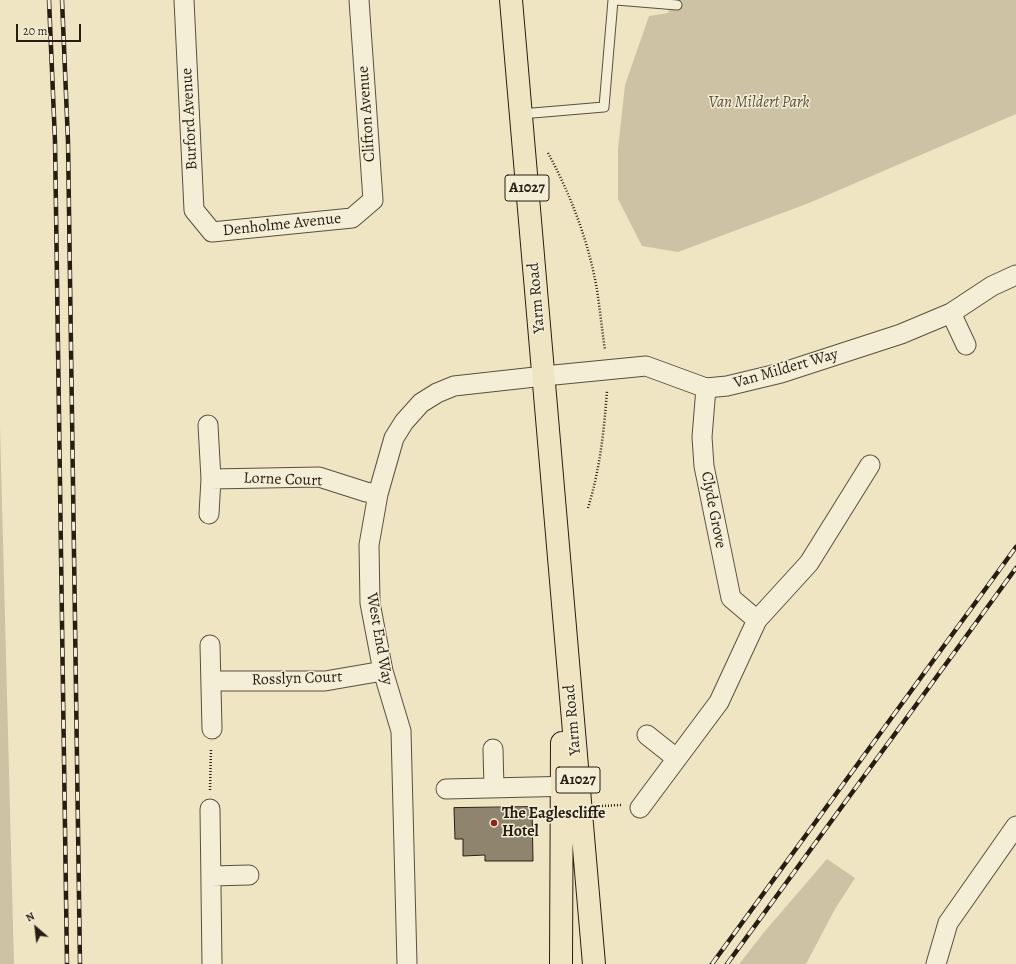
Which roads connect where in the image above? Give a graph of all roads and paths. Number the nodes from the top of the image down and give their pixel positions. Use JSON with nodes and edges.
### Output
{"nodes":[{"id":1,"x":184,"y":0,"type":"edge"},
{"id":2,"x":359,"y":0,"type":"edge"},
{"id":3,"x":511,"y":0,"type":"edge"},
{"id":4,"x":613,"y":0,"type":"edge"},
{"id":5,"x":616,"y":0,"type":"edge"},
{"id":6,"x":677,"y":5,"type":"dead end"},
{"id":7,"x":521,"y":114,"type":"junction"},
{"id":8,"x":545,"y":149,"type":"dead end"},
{"id":9,"x":352,"y":218,"type":"joint"},
{"id":10,"x":212,"y":232,"type":"joint"},
{"id":11,"x":1016,"y":275,"type":"edge"},
{"id":12,"x":951,"y":313,"type":"junction"},
{"id":13,"x":966,"y":346,"type":"dead end"},
{"id":14,"x":605,"y":354,"type":"dead end"},
{"id":15,"x":544,"y":376,"type":"junction"},
{"id":16,"x":706,"y":388,"type":"junction"},
{"id":17,"x":607,"y":389,"type":"dead end"},
{"id":18,"x":208,"y":425,"type":"dead end"},
{"id":19,"x":870,"y":465,"type":"dead end"},
{"id":20,"x":211,"y":479,"type":"junction"},
{"id":21,"x":378,"y":494,"type":"junction"},
{"id":22,"x":588,"y":508,"type":"dead end"},
{"id":23,"x":209,"y":514,"type":"dead end"},
{"id":24,"x":757,"y":620,"type":"junction"},
{"id":25,"x":210,"y":645,"type":"dead end"},
{"id":26,"x":383,"y":671,"type":"junction"},
{"id":27,"x":211,"y":681,"type":"junction"},
{"id":28,"x":212,"y":729,"type":"joint"},
{"id":29,"x":647,"y":735,"type":"dead end"},
{"id":30,"x":493,"y":749,"type":"dead end"},
{"id":31,"x":676,"y":758,"type":"junction"},
{"id":32,"x":570,"y":787,"type":"junction"},
{"id":33,"x":494,"y":788,"type":"junction"},
{"id":34,"x":446,"y":789,"type":"dead end"},
{"id":35,"x":600,"y":806,"type":"dead end"},
{"id":36,"x":633,"y":807,"type":"joint"},
{"id":37,"x":210,"y":809,"type":"joint"},
{"id":38,"x":1016,"y":826,"type":"edge"},
{"id":39,"x":249,"y":874,"type":"dead end"},
{"id":40,"x":211,"y":876,"type":"junction"},
{"id":41,"x":212,"y":964,"type":"edge"},
{"id":42,"x":407,"y":964,"type":"edge"},
{"id":43,"x":562,"y":964,"type":"edge"},
{"id":44,"x":594,"y":964,"type":"edge"},
{"id":45,"x":936,"y":964,"type":"edge"}],
"edges":[{"from":1,"to":10,"type":"street","name":"Burford Avenue"},
{"from":2,"to":9,"type":"street","name":"Clifton Avenue"},
{"from":3,"to":7,"type":"main road","name":"Yarm Road","number":"A1027"},
{"from":4,"to":7,"type":"lane"},
{"from":5,"to":6,"type":"lane"},
{"from":7,"to":15,"type":"main road","name":"Yarm Road","number":"A1027"},
{"from":8,"to":14,"type":"path"},
{"from":9,"to":10,"type":"street","name":"Denholme Avenue"},
{"from":11,"to":12,"type":"street","name":"Van Mildert Way"},
{"from":12,"to":13,"type":"street"},
{"from":12,"to":16,"type":"street","name":"Van Mildert Way"},
{"from":15,"to":16,"type":"street","name":"Van Mildert Way"},
{"from":15,"to":21,"type":"street","name":"West End Way"},
{"from":15,"to":32,"type":"main road","name":"Yarm Road","number":"A1027"},
{"from":16,"to":24,"type":"street","name":"Clyde Grove"},
{"from":17,"to":22,"type":"path"},
{"from":18,"to":20,"type":"street"},
{"from":19,"to":24,"type":"street"},
{"from":20,"to":21,"type":"street","name":"Lorne Court"},
{"from":20,"to":23,"type":"street"},
{"from":21,"to":26,"type":"street","name":"West End Way"},
{"from":24,"to":31,"type":"street"},
{"from":25,"to":27,"type":"street"},
{"from":26,"to":27,"type":"street","name":"Rosslyn Court"},
{"from":26,"to":42,"type":"street","name":"West End Way"},
{"from":27,"to":28,"type":"street"},
{"from":28,"to":37,"type":"path"},
{"from":29,"to":31,"type":"street"},
{"from":30,"to":33,"type":"street"},
{"from":31,"to":36,"type":"street"},
{"from":32,"to":33,"type":"street"},
{"from":32,"to":43,"type":"main road","name":"Yarm Road","number":"A1027"},
{"from":32,"to":44,"type":"main road","name":"Yarm Road","number":"A1027"},
{"from":33,"to":34,"type":"street"},
{"from":35,"to":36,"type":"path"},
{"from":37,"to":40,"type":"street"},
{"from":38,"to":45,"type":"street"},
{"from":39,"to":40,"type":"street"},
{"from":40,"to":41,"type":"street"}]}
